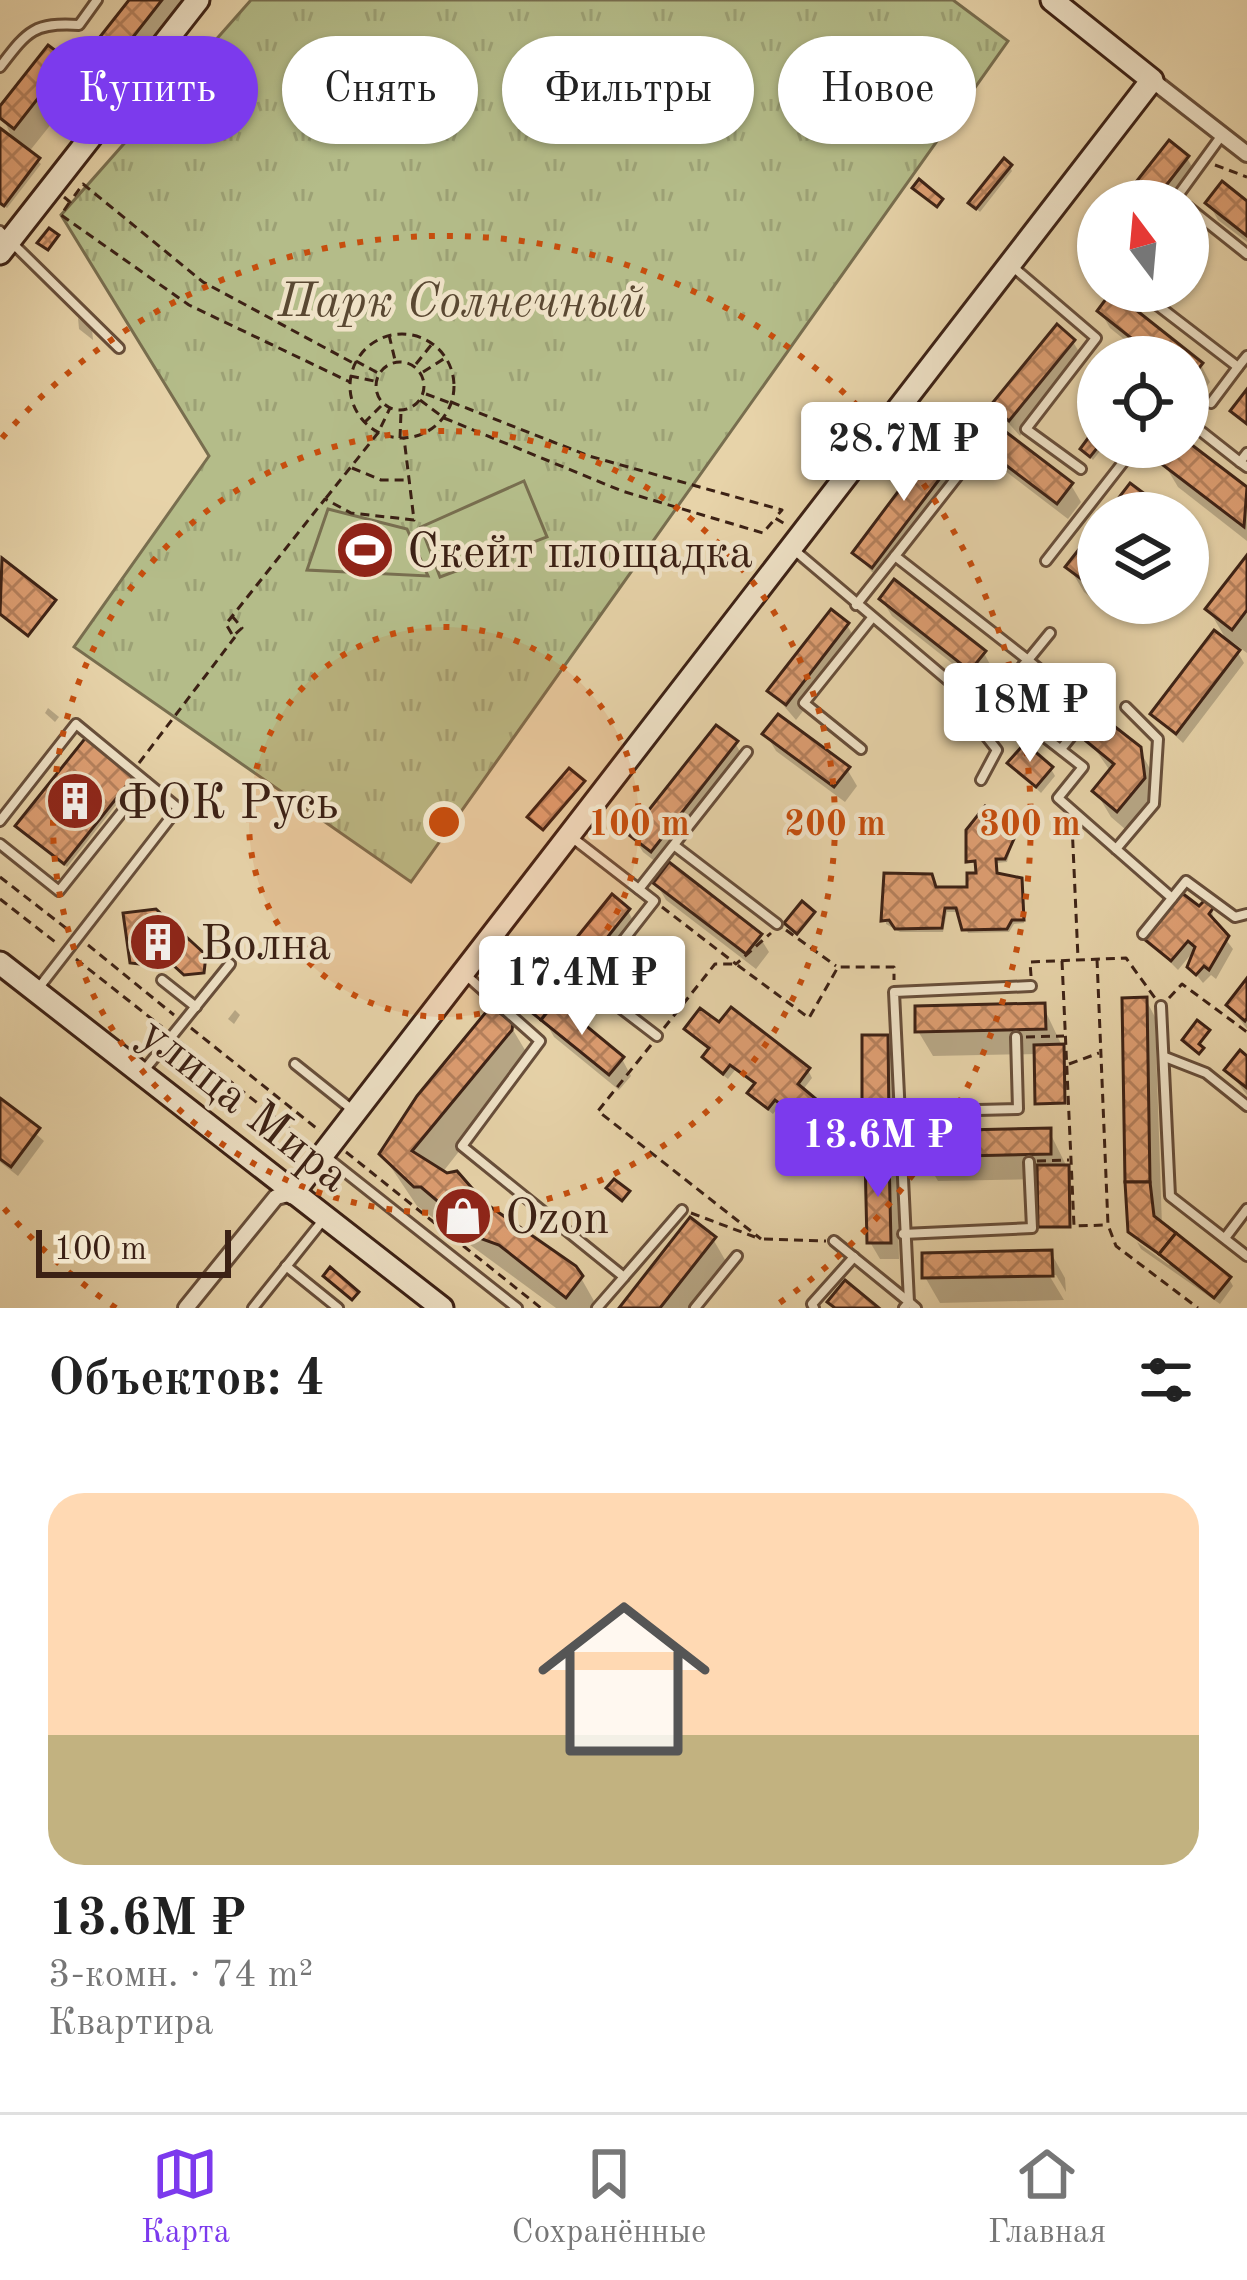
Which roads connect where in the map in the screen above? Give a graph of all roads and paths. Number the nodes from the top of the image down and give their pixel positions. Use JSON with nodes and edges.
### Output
{"nodes":[{"id":1,"x":97,"y":0,"type":"edge"},
{"id":2,"x":198,"y":0,"type":"edge"},
{"id":3,"x":1052,"y":0,"type":"edge"},
{"id":4,"x":0,"y":67,"type":"edge"},
{"id":5,"x":1152,"y":80,"type":"junction"},
{"id":6,"x":1222,"y":135,"type":"junction"},
{"id":7,"x":1247,"y":154,"type":"edge"},
{"id":8,"x":1201,"y":164,"type":"junction"},
{"id":9,"x":1247,"y":177,"type":"edge"},
{"id":10,"x":1190,"y":180,"type":"edge"},
{"id":11,"x":61,"y":194,"type":"junction"},
{"id":12,"x":1209,"y":224,"type":"edge"},
{"id":13,"x":3,"y":241,"type":"edge"},
{"id":14,"x":1247,"y":254,"type":"edge"},
{"id":15,"x":1010,"y":265,"type":"junction"},
{"id":16,"x":1165,"y":312,"type":"edge"},
{"id":17,"x":388,"y":335,"type":"junction"},
{"id":18,"x":432,"y":344,"type":"junction"},
{"id":19,"x":119,"y":348,"type":"dead end"},
{"id":20,"x":1247,"y":356,"type":"edge"},
{"id":21,"x":446,"y":358,"type":"junction"},
{"id":22,"x":395,"y":362,"type":"junction"},
{"id":23,"x":355,"y":363,"type":"junction"},
{"id":24,"x":415,"y":366,"type":"junction"},
{"id":25,"x":1238,"y":368,"type":"junction"},
{"id":26,"x":422,"y":373,"type":"junction"},
{"id":27,"x":379,"y":374,"type":"junction"},
{"id":28,"x":350,"y":379,"type":"junction"},
{"id":29,"x":376,"y":381,"type":"junction"},
{"id":30,"x":424,"y":393,"type":"junction"},
{"id":31,"x":420,"y":400,"type":"junction"},
{"id":32,"x":451,"y":403,"type":"junction"},
{"id":33,"x":1211,"y":403,"type":"dead end"},
{"id":34,"x":383,"y":404,"type":"junction"},
{"id":35,"x":390,"y":408,"type":"junction"},
{"id":36,"x":401,"y":410,"type":"junction"},
{"id":37,"x":443,"y":418,"type":"junction"},
{"id":38,"x":364,"y":423,"type":"junction"},
{"id":39,"x":378,"y":433,"type":"junction"},
{"id":40,"x":1209,"y":436,"type":"edge"},
{"id":41,"x":402,"y":438,"type":"junction"},
{"id":42,"x":1245,"y":461,"type":"edge"},
{"id":43,"x":350,"y":467,"type":"junction"},
{"id":44,"x":964,"y":468,"type":"dead end"},
{"id":45,"x":1119,"y":468,"type":"edge"},
{"id":46,"x":1081,"y":469,"type":"dead end"},
{"id":47,"x":409,"y":480,"type":"junction"},
{"id":48,"x":325,"y":499,"type":"junction"},
{"id":49,"x":775,"y":518,"type":"junction"},
{"id":50,"x":796,"y":540,"type":"junction"},
{"id":51,"x":895,"y":556,"type":"junction"},
{"id":52,"x":1046,"y":561,"type":"dead end"},
{"id":53,"x":856,"y":605,"type":"junction"},
{"id":54,"x":232,"y":616,"type":"junction"},
{"id":55,"x":872,"y":618,"type":"junction"},
{"id":56,"x":1051,"y":633,"type":"dead end"},
{"id":57,"x":235,"y":635,"type":"junction"},
{"id":58,"x":1028,"y":660,"type":"junction"},
{"id":59,"x":997,"y":700,"type":"junction"},
{"id":60,"x":1126,"y":707,"type":"dead end"},
{"id":61,"x":983,"y":710,"type":"junction"},
{"id":62,"x":861,"y":749,"type":"dead end"},
{"id":63,"x":1061,"y":749,"type":"junction"},
{"id":64,"x":747,"y":752,"type":"dead end"},
{"id":65,"x":133,"y":770,"type":"junction"},
{"id":66,"x":981,"y":780,"type":"dead end"},
{"id":67,"x":147,"y":782,"type":"junction"},
{"id":68,"x":1072,"y":810,"type":"junction"},
{"id":69,"x":0,"y":821,"type":"edge"},
{"id":70,"x":567,"y":834,"type":"junction"},
{"id":71,"x":0,"y":844,"type":"edge"},
{"id":72,"x":675,"y":846,"type":"junction"},
{"id":73,"x":1116,"y":849,"type":"junction"},
{"id":74,"x":0,"y":877,"type":"edge"},
{"id":75,"x":639,"y":889,"type":"junction"},
{"id":76,"x":1172,"y":898,"type":"junction"},
{"id":77,"x":0,"y":899,"type":"edge"},
{"id":78,"x":654,"y":901,"type":"junction"},
{"id":79,"x":1247,"y":914,"type":"edge"},
{"id":80,"x":777,"y":924,"type":"junction"},
{"id":81,"x":1143,"y":934,"type":"dead end"},
{"id":82,"x":78,"y":937,"type":"junction"},
{"id":83,"x":66,"y":952,"type":"junction"},
{"id":84,"x":1096,"y":959,"type":"junction"},
{"id":85,"x":1078,"y":960,"type":"junction"},
{"id":86,"x":1063,"y":961,"type":"junction"},
{"id":87,"x":0,"y":963,"type":"edge"},
{"id":88,"x":230,"y":964,"type":"dead end"},
{"id":89,"x":736,"y":964,"type":"junction"},
{"id":90,"x":838,"y":967,"type":"junction"},
{"id":91,"x":461,"y":971,"type":"junction"},
{"id":92,"x":162,"y":980,"type":"dead end"},
{"id":93,"x":1031,"y":986,"type":"joint"},
{"id":94,"x":36,"y":991,"type":"junction"},
{"id":95,"x":894,"y":992,"type":"junction"},
{"id":96,"x":1162,"y":1006,"type":"junction"},
{"id":97,"x":196,"y":1007,"type":"junction"},
{"id":98,"x":184,"y":1023,"type":"junction"},
{"id":99,"x":1247,"y":1032,"type":"edge"},
{"id":100,"x":172,"y":1036,"type":"junction"},
{"id":101,"x":657,"y":1036,"type":"junction"},
{"id":102,"x":1066,"y":1036,"type":"junction"},
{"id":103,"x":1016,"y":1037,"type":"joint"},
{"id":104,"x":1101,"y":1053,"type":"junction"},
{"id":105,"x":1165,"y":1057,"type":"junction"},
{"id":106,"x":295,"y":1064,"type":"dead end"},
{"id":107,"x":1067,"y":1064,"type":"junction"},
{"id":108,"x":141,"y":1074,"type":"junction"},
{"id":109,"x":1247,"y":1106,"type":"edge"},
{"id":110,"x":898,"y":1112,"type":"junction"},
{"id":111,"x":356,"y":1113,"type":"junction"},
{"id":112,"x":329,"y":1149,"type":"junction"},
{"id":113,"x":1071,"y":1160,"type":"junction"},
{"id":114,"x":1029,"y":1162,"type":"joint"},
{"id":115,"x":293,"y":1193,"type":"junction"},
{"id":116,"x":1247,"y":1209,"type":"edge"},
{"id":117,"x":682,"y":1210,"type":"joint"},
{"id":118,"x":325,"y":1218,"type":"junction"},
{"id":119,"x":1108,"y":1225,"type":"junction"},
{"id":120,"x":903,"y":1234,"type":"junction"},
{"id":121,"x":1225,"y":1238,"type":"junction"},
{"id":122,"x":761,"y":1239,"type":"junction"},
{"id":123,"x":834,"y":1241,"type":"joint"},
{"id":124,"x":736,"y":1256,"type":"dead end"},
{"id":125,"x":1247,"y":1256,"type":"edge"},
{"id":126,"x":854,"y":1257,"type":"junction"},
{"id":127,"x":286,"y":1266,"type":"junction"},
{"id":128,"x":624,"y":1277,"type":"junction"},
{"id":129,"x":910,"y":1306,"type":"edge"},
{"id":130,"x":256,"y":1307,"type":"edge"},
{"id":131,"x":186,"y":1308,"type":"edge"},
{"id":132,"x":338,"y":1308,"type":"edge"},
{"id":133,"x":442,"y":1308,"type":"edge"},
{"id":134,"x":517,"y":1308,"type":"edge"},
{"id":135,"x":541,"y":1308,"type":"edge"},
{"id":136,"x":597,"y":1308,"type":"edge"},
{"id":137,"x":695,"y":1308,"type":"edge"},
{"id":138,"x":814,"y":1308,"type":"edge"},
{"id":139,"x":1198,"y":1308,"type":"edge"}],
"edges":[{"from":1,"to":4,"type":"lane"},
{"from":2,"to":11,"type":"street"},
{"from":3,"to":5,"type":"street"},
{"from":5,"to":6,"type":"street"},
{"from":5,"to":15,"type":"street"},
{"from":6,"to":7,"type":"street"},
{"from":6,"to":8,"type":"lane"},
{"from":8,"to":9,"type":"path"},
{"from":8,"to":10,"type":"lane"},
{"from":11,"to":13,"type":"street"},
{"from":11,"to":23,"type":"path"},
{"from":11,"to":28,"type":"path"},
{"from":12,"to":14,"type":"lane"},
{"from":13,"to":19,"type":"lane"},
{"from":15,"to":46,"type":"lane"},
{"from":15,"to":50,"type":"street"},
{"from":16,"to":25,"type":"lane"},
{"from":17,"to":18,"type":"path"},
{"from":17,"to":22,"type":"path"},
{"from":17,"to":23,"type":"path"},
{"from":18,"to":21,"type":"path"},
{"from":18,"to":24,"type":"path"},
{"from":20,"to":25,"type":"lane"},
{"from":21,"to":26,"type":"path"},
{"from":21,"to":32,"type":"path"},
{"from":22,"to":24,"type":"path"},
{"from":22,"to":27,"type":"path"},
{"from":23,"to":27,"type":"path"},
{"from":23,"to":28,"type":"path"},
{"from":24,"to":26,"type":"path"},
{"from":25,"to":33,"type":"lane"},
{"from":26,"to":30,"type":"path"},
{"from":27,"to":29,"type":"path"},
{"from":28,"to":29,"type":"path"},
{"from":28,"to":38,"type":"path"},
{"from":29,"to":34,"type":"path"},
{"from":30,"to":31,"type":"path"},
{"from":30,"to":32,"type":"path"},
{"from":31,"to":36,"type":"path"},
{"from":31,"to":37,"type":"path"},
{"from":32,"to":37,"type":"path"},
{"from":32,"to":49,"type":"path"},
{"from":34,"to":35,"type":"path"},
{"from":34,"to":38,"type":"path"},
{"from":35,"to":36,"type":"path"},
{"from":35,"to":39,"type":"path"},
{"from":36,"to":41,"type":"path"},
{"from":37,"to":41,"type":"path"},
{"from":37,"to":49,"type":"path"},
{"from":38,"to":39,"type":"path"},
{"from":39,"to":41,"type":"path"},
{"from":39,"to":43,"type":"path"},
{"from":40,"to":42,"type":"lane"},
{"from":41,"to":47,"type":"path"},
{"from":43,"to":47,"type":"path"},
{"from":43,"to":48,"type":"path"},
{"from":44,"to":51,"type":"lane"},
{"from":45,"to":52,"type":"lane"},
{"from":47,"to":48,"type":"path"},
{"from":48,"to":54,"type":"path"},
{"from":49,"to":50,"type":"path"},
{"from":50,"to":53,"type":"lane"},
{"from":50,"to":70,"type":"street"},
{"from":51,"to":53,"type":"lane"},
{"from":51,"to":58,"type":"lane"},
{"from":53,"to":55,"type":"lane"},
{"from":54,"to":57,"type":"path"},
{"from":54,"to":57,"type":"path"},
{"from":55,"to":61,"type":"lane"},
{"from":55,"to":62,"type":"lane"},
{"from":56,"to":58,"type":"lane"},
{"from":57,"to":65,"type":"path"},
{"from":58,"to":59,"type":"lane"},
{"from":58,"to":63,"type":"lane"},
{"from":59,"to":61,"type":"lane"},
{"from":59,"to":63,"type":"lane"},
{"from":60,"to":73,"type":"lane"},
{"from":61,"to":66,"type":"lane"},
{"from":63,"to":68,"type":"lane"},
{"from":64,"to":72,"type":"lane"},
{"from":65,"to":67,"type":"lane"},
{"from":65,"to":69,"type":"lane"},
{"from":67,"to":71,"type":"lane"},
{"from":67,"to":82,"type":"lane"},
{"from":68,"to":73,"type":"lane"},
{"from":68,"to":85,"type":"path"},
{"from":70,"to":75,"type":"lane"},
{"from":70,"to":91,"type":"street"},
{"from":72,"to":75,"type":"lane"},
{"from":72,"to":80,"type":"lane"},
{"from":73,"to":76,"type":"lane"},
{"from":74,"to":82,"type":"path"},
{"from":75,"to":78,"type":"lane"},
{"from":76,"to":79,"type":"lane"},
{"from":76,"to":81,"type":"lane"},
{"from":77,"to":83,"type":"path"},
{"from":78,"to":89,"type":"path"},
{"from":78,"to":101,"type":"lane"},
{"from":80,"to":89,"type":"path"},
{"from":80,"to":90,"type":"path"},
{"from":82,"to":83,"type":"lane"},
{"from":82,"to":98,"type":"path"},
{"from":83,"to":94,"type":"lane"},
{"from":83,"to":100,"type":"path"},
{"from":84,"to":85,"type":"path"},
{"from":84,"to":96,"type":"path"},
{"from":84,"to":104,"type":"path"},
{"from":85,"to":86,"type":"path"},
{"from":86,"to":93,"type":"path"},
{"from":86,"to":102,"type":"path"},
{"from":87,"to":94,"type":"street","name":"улица Мира"},
{"from":88,"to":97,"type":"lane"},
{"from":89,"to":90,"type":"path"},
{"from":89,"to":101,"type":"path"},
{"from":90,"to":95,"type":"path"},
{"from":91,"to":111,"type":"street"},
{"from":91,"to":128,"type":"lane"},
{"from":92,"to":97,"type":"lane"},
{"from":93,"to":95,"type":"lane"},
{"from":94,"to":108,"type":"street","name":"улица Мира"},
{"from":95,"to":110,"type":"lane"},
{"from":96,"to":99,"type":"path"},
{"from":96,"to":105,"type":"lane"},
{"from":97,"to":98,"type":"lane"},
{"from":98,"to":100,"type":"lane"},
{"from":98,"to":112,"type":"path"},
{"from":100,"to":108,"type":"lane"},
{"from":100,"to":112,"type":"path"},
{"from":101,"to":122,"type":"path"},
{"from":102,"to":103,"type":"path"},
{"from":102,"to":107,"type":"path"},
{"from":103,"to":110,"type":"lane"},
{"from":104,"to":107,"type":"path"},
{"from":104,"to":119,"type":"path"},
{"from":105,"to":109,"type":"lane"},
{"from":105,"to":121,"type":"lane"},
{"from":106,"to":111,"type":"lane"},
{"from":107,"to":113,"type":"path"},
{"from":108,"to":115,"type":"street","name":"улица Мира"},
{"from":110,"to":120,"type":"lane"},
{"from":111,"to":112,"type":"street"},
{"from":112,"to":115,"type":"street"},
{"from":112,"to":134,"type":"lane"},
{"from":112,"to":135,"type":"path"},
{"from":113,"to":114,"type":"path"},
{"from":113,"to":119,"type":"path"},
{"from":114,"to":120,"type":"lane"},
{"from":115,"to":118,"type":"street","name":"улица Мира"},
{"from":115,"to":131,"type":"street"},
{"from":116,"to":121,"type":"lane"},
{"from":117,"to":122,"type":"path"},
{"from":117,"to":128,"type":"lane"},
{"from":118,"to":127,"type":"lane"},
{"from":118,"to":133,"type":"street","name":"улица Мира"},
{"from":119,"to":139,"type":"path"},
{"from":120,"to":129,"type":"lane"},
{"from":121,"to":125,"type":"lane"},
{"from":122,"to":123,"type":"path"},
{"from":123,"to":126,"type":"lane"},
{"from":124,"to":137,"type":"lane"},
{"from":126,"to":129,"type":"lane"},
{"from":126,"to":138,"type":"lane"},
{"from":127,"to":130,"type":"lane"},
{"from":127,"to":132,"type":"lane"},
{"from":128,"to":136,"type":"lane"}]}
